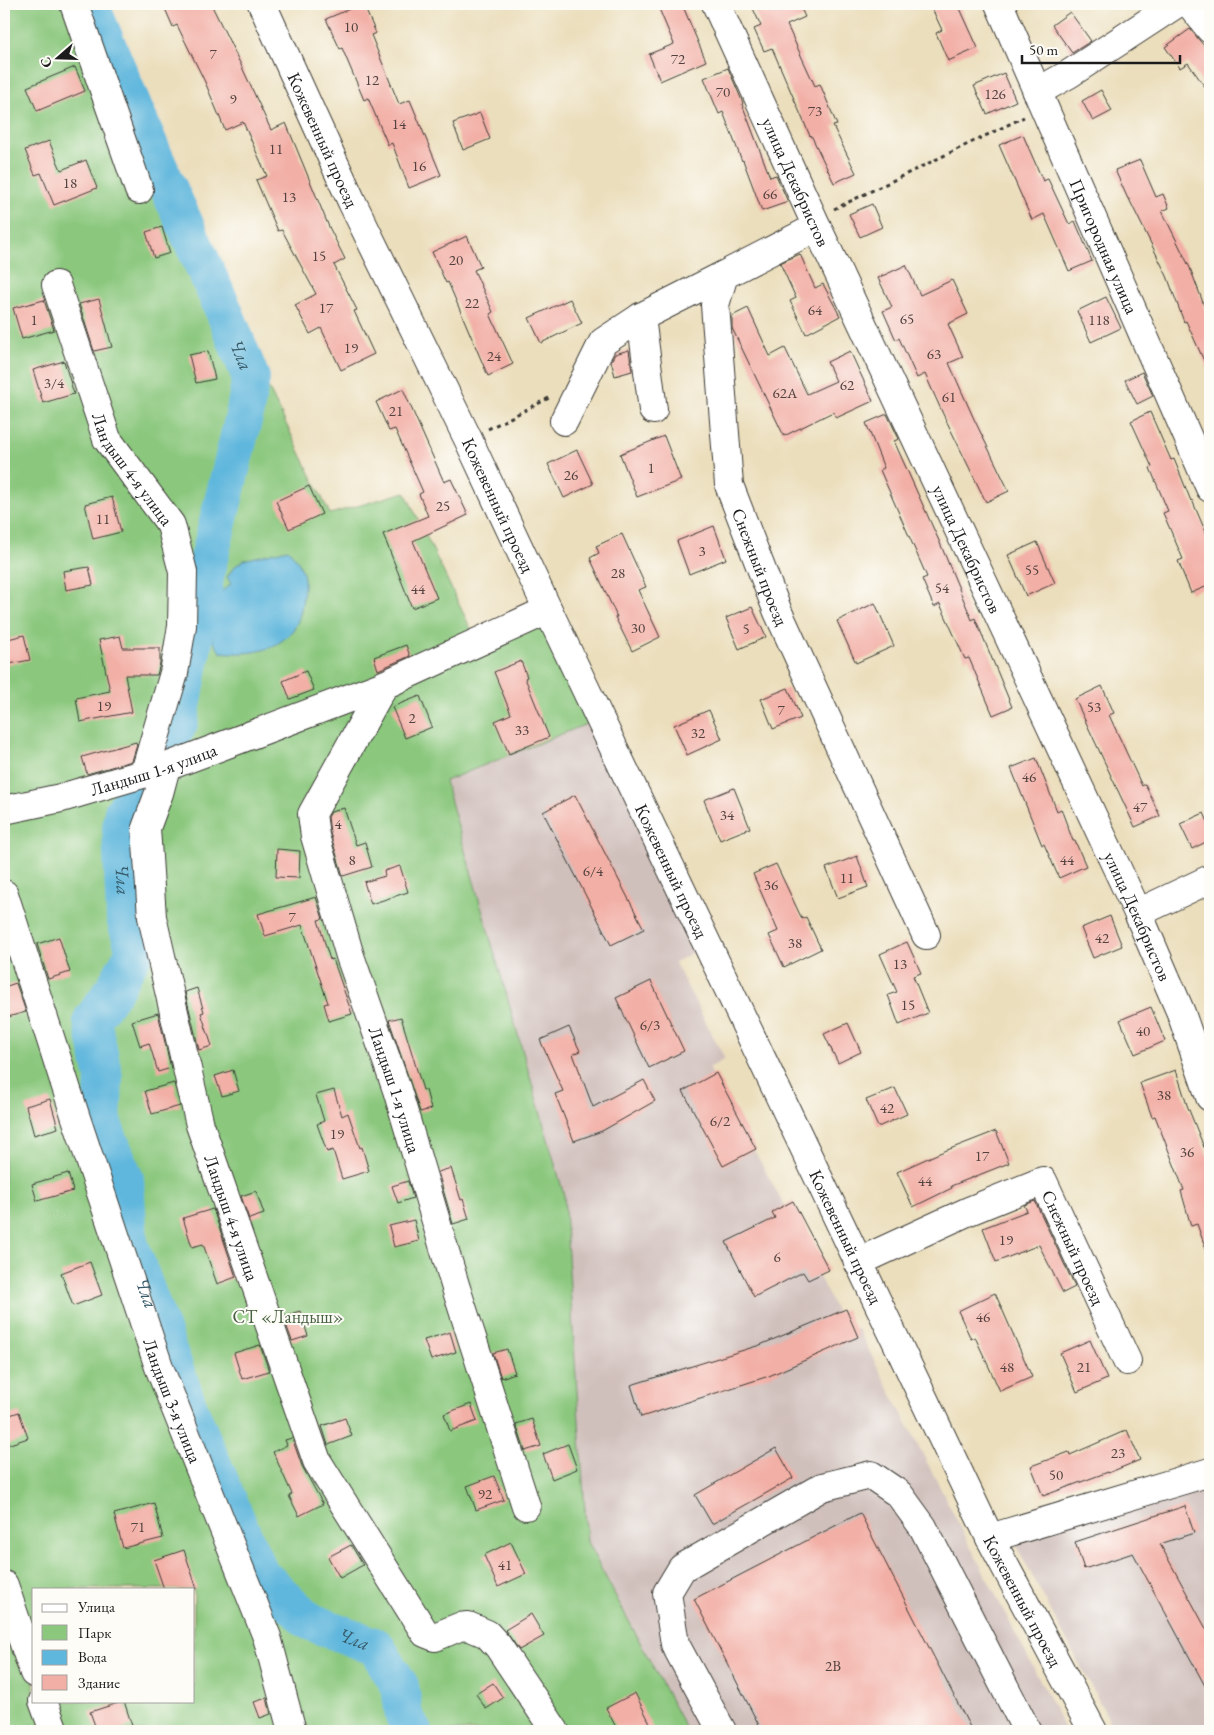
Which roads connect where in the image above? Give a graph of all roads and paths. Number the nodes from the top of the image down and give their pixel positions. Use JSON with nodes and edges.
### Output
{"nodes":[{"id":1,"x":74,"y":4,"type":"edge"},
{"id":2,"x":262,"y":4,"type":"edge"},
{"id":3,"x":716,"y":4,"type":"edge"},
{"id":4,"x":998,"y":4,"type":"edge"},
{"id":5,"x":1176,"y":4,"type":"edge"},
{"id":6,"x":1190,"y":4,"type":"edge"},
{"id":7,"x":1210,"y":29,"type":"edge"},
{"id":8,"x":1040,"y":100,"type":"junction"},
{"id":9,"x":140,"y":190,"type":"dead end"},
{"id":10,"x":815,"y":223,"type":"junction"},
{"id":11,"x":724,"y":275,"type":"junction"},
{"id":12,"x":56,"y":285,"type":"dead end"},
{"id":13,"x":641,"y":317,"type":"junction"},
{"id":14,"x":552,"y":396,"type":"dead end"},
{"id":15,"x":653,"y":410,"type":"dead end"},
{"id":16,"x":564,"y":421,"type":"dead end"},
{"id":17,"x":468,"y":439,"type":"junction"},
{"id":18,"x":1210,"y":488,"type":"edge"},
{"id":19,"x":548,"y":610,"type":"junction"},
{"id":20,"x":384,"y":685,"type":"junction"},
{"id":21,"x":156,"y":770,"type":"junction"},
{"id":22,"x":4,"y":810,"type":"edge"},
{"id":23,"x":1210,"y":879,"type":"edge"},
{"id":24,"x":4,"y":894,"type":"edge"},
{"id":25,"x":1138,"y":913,"type":"junction"},
{"id":26,"x":926,"y":935,"type":"dead end"},
{"id":27,"x":1210,"y":1097,"type":"edge"},
{"id":28,"x":858,"y":1262,"type":"junction"},
{"id":29,"x":1127,"y":1361,"type":"dead end"},
{"id":30,"x":1210,"y":1472,"type":"edge"},
{"id":31,"x":526,"y":1506,"type":"dead end"},
{"id":32,"x":990,"y":1538,"type":"junction"},
{"id":33,"x":4,"y":1585,"type":"edge"},
{"id":34,"x":32,"y":1668,"type":"edge"},
{"id":35,"x":43,"y":1702,"type":"edge"},
{"id":36,"x":54,"y":1731,"type":"edge"},
{"id":37,"x":292,"y":1731,"type":"edge"},
{"id":38,"x":554,"y":1731,"type":"edge"},
{"id":39,"x":722,"y":1731,"type":"edge"},
{"id":40,"x":1027,"y":1731,"type":"edge"},
{"id":41,"x":1094,"y":1731,"type":"edge"}],
"edges":[{"from":1,"to":9,"type":"street"},
{"from":2,"to":17,"type":"street","name":"Кожевенный проезд"},
{"from":3,"to":10,"type":"street","name":"улица Декабристов"},
{"from":4,"to":8,"type":"street","name":"Пригородная улица"},
{"from":5,"to":8,"type":"street"},
{"from":6,"to":7,"type":"street"},
{"from":8,"to":10,"type":"path"},
{"from":8,"to":18,"type":"street","name":"Пригородная улица"},
{"from":10,"to":11,"type":"street"},
{"from":10,"to":25,"type":"street","name":"улица Декабристов"},
{"from":11,"to":13,"type":"street"},
{"from":11,"to":26,"type":"street","name":"Снежный проезд"},
{"from":12,"to":21,"type":"street","name":"Ландыш 4-я улица"},
{"from":13,"to":15,"type":"street"},
{"from":13,"to":16,"type":"street"},
{"from":14,"to":17,"type":"path"},
{"from":17,"to":19,"type":"street","name":"Кожевенный проезд"},
{"from":19,"to":20,"type":"street","name":"Ландыш 1-я улица"},
{"from":19,"to":28,"type":"street","name":"Кожевенный проезд"},
{"from":20,"to":21,"type":"street","name":"Ландыш 1-я улица"},
{"from":20,"to":31,"type":"street","name":"Ландыш 1-я улица"},
{"from":21,"to":22,"type":"street","name":"Ландыш 1-я улица"},
{"from":21,"to":38,"type":"street","name":"Ландыш 4-я улица"},
{"from":23,"to":25,"type":"street"},
{"from":24,"to":37,"type":"street","name":"Ландыш 3-я улица"},
{"from":25,"to":27,"type":"street","name":"улица Декабристов"},
{"from":28,"to":29,"type":"street","name":"Снежный проезд"},
{"from":28,"to":32,"type":"street","name":"Кожевенный проезд"},
{"from":30,"to":32,"type":"street"},
{"from":32,"to":41,"type":"street","name":"Кожевенный проезд"},
{"from":33,"to":34,"type":"street"},
{"from":35,"to":36,"type":"street"},
{"from":39,"to":40,"type":"street"}]}
